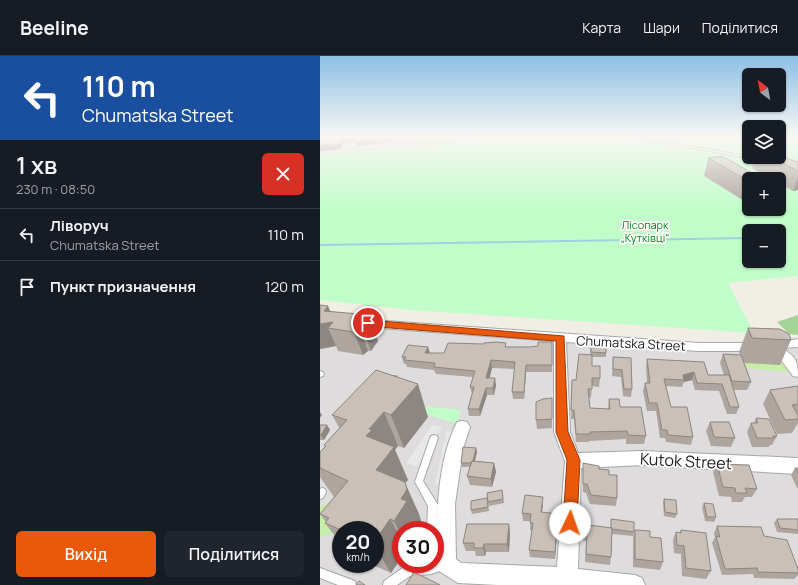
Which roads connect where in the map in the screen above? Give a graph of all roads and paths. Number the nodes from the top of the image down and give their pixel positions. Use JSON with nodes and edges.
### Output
{"nodes":[{"id":1,"x":347,"y":321,"type":"edge"},
{"id":2,"x":560,"y":338,"type":"junction"},
{"id":3,"x":798,"y":343,"type":"edge"},
{"id":4,"x":771,"y":347,"type":"junction"},
{"id":5,"x":798,"y":372,"type":"edge"},
{"id":6,"x":462,"y":427,"type":"dead end"},
{"id":7,"x":434,"y":438,"type":"dead end"},
{"id":8,"x":573,"y":460,"type":"junction"},
{"id":9,"x":798,"y":466,"type":"edge"},
{"id":10,"x":432,"y":521,"type":"edge"},
{"id":11,"x":443,"y":521,"type":"edge"},
{"id":12,"x":444,"y":569,"type":"edge"},
{"id":13,"x":320,"y":573,"type":"edge"},
{"id":14,"x":405,"y":573,"type":"edge"},
{"id":15,"x":567,"y":578,"type":"junction"},
{"id":16,"x":351,"y":585,"type":"edge"},
{"id":17,"x":388,"y":585,"type":"edge"},
{"id":18,"x":635,"y":585,"type":"edge"}],
"edges":[{"from":1,"to":2,"type":"street","name":"Chumatska Street"},
{"from":2,"to":4,"type":"street","name":"Chumatska Street"},
{"from":2,"to":8,"type":"street"},
{"from":3,"to":4,"type":"street","name":"Chumatska Street"},
{"from":4,"to":5,"type":"street"},
{"from":6,"to":11,"type":"street"},
{"from":7,"to":10,"type":"lane"},
{"from":8,"to":9,"type":"street","name":"Kutok Street"},
{"from":8,"to":15,"type":"street"},
{"from":12,"to":15,"type":"street"},
{"from":13,"to":16,"type":"lane"},
{"from":14,"to":17,"type":"lane"},
{"from":15,"to":18,"type":"street"}]}
